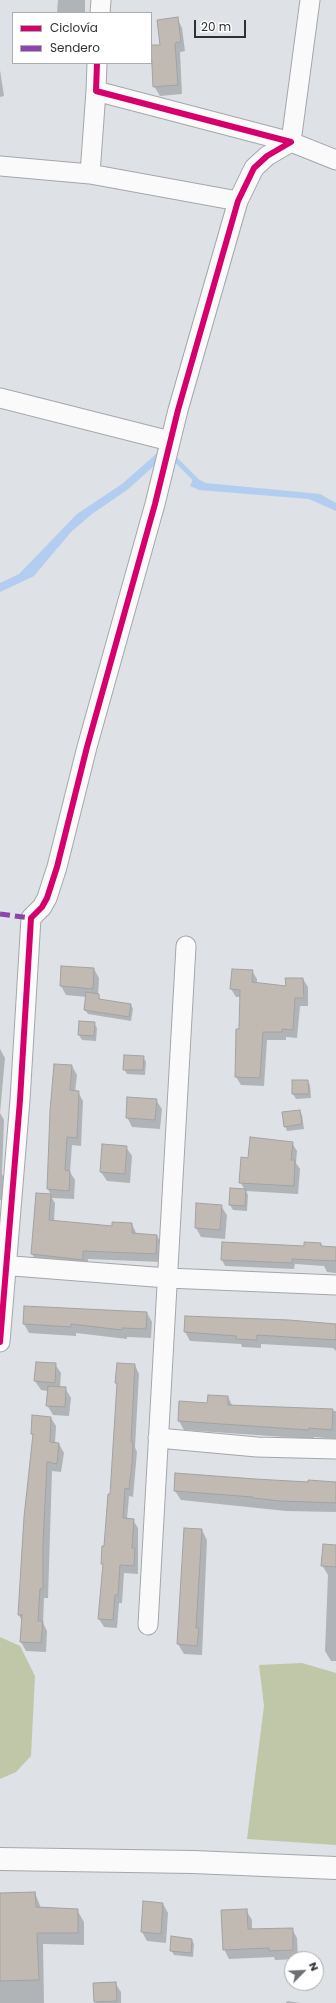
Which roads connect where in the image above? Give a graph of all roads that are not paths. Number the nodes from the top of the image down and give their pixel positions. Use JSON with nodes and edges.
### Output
{"nodes":[{"id":1,"x":101,"y":0,"type":"edge"},
{"id":2,"x":310,"y":0,"type":"edge"},
{"id":3,"x":100,"y":12,"type":"edge"},
{"id":4,"x":97,"y":64,"type":"edge"},
{"id":5,"x":96,"y":92,"type":"junction"},
{"id":6,"x":291,"y":142,"type":"junction"},
{"id":7,"x":336,"y":160,"type":"edge"},
{"id":8,"x":0,"y":166,"type":"edge"},
{"id":9,"x":90,"y":174,"type":"junction"},
{"id":10,"x":238,"y":201,"type":"junction"},
{"id":11,"x":0,"y":398,"type":"edge"},
{"id":12,"x":169,"y":448,"type":"junction"},
{"id":13,"x":186,"y":946,"type":"dead end"},
{"id":14,"x":3,"y":1264,"type":"edge"},
{"id":15,"x":167,"y":1278,"type":"junction"},
{"id":16,"x":336,"y":1285,"type":"edge"},
{"id":17,"x":0,"y":1342,"type":"edge"},
{"id":18,"x":158,"y":1438,"type":"junction"},
{"id":19,"x":336,"y":1449,"type":"edge"},
{"id":20,"x":148,"y":1625,"type":"dead end"},
{"id":21,"x":0,"y":1859,"type":"edge"},
{"id":22,"x":336,"y":1868,"type":"edge"}],
"edges":[{"from":1,"to":3,"type":"street"},
{"from":2,"to":6,"type":"street"},
{"from":4,"to":5,"type":"street"},
{"from":5,"to":6,"type":"street"},
{"from":5,"to":9,"type":"street"},
{"from":6,"to":7,"type":"street"},
{"from":6,"to":10,"type":"street"},
{"from":8,"to":9,"type":"street"},
{"from":9,"to":10,"type":"street"},
{"from":10,"to":12,"type":"street"},
{"from":11,"to":12,"type":"street"},
{"from":12,"to":14,"type":"street"},
{"from":13,"to":15,"type":"street"},
{"from":14,"to":15,"type":"street"},
{"from":14,"to":17,"type":"street"},
{"from":15,"to":16,"type":"street"},
{"from":15,"to":18,"type":"street"},
{"from":18,"to":19,"type":"street"},
{"from":18,"to":20,"type":"street"},
{"from":21,"to":22,"type":"street"}]}
